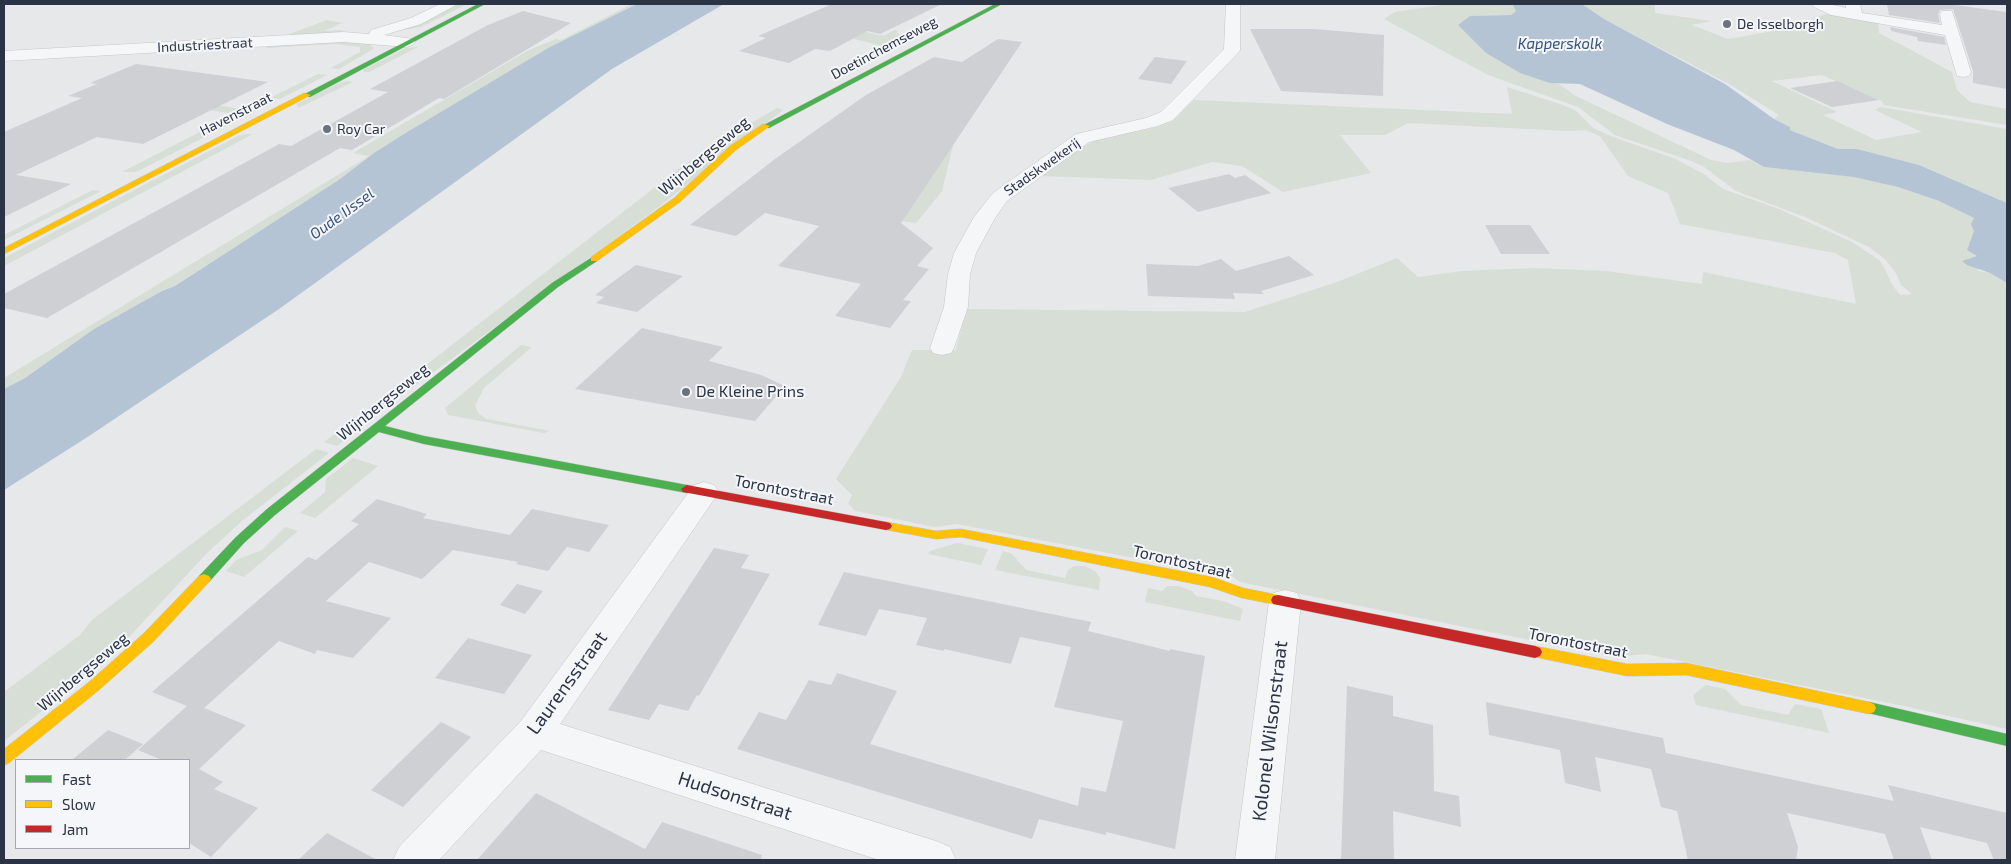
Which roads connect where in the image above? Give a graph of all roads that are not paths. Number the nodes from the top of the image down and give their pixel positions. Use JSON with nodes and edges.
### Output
{"nodes":[{"id":1,"x":451,"y":4,"type":"edge"},
{"id":2,"x":482,"y":4,"type":"edge"},
{"id":3,"x":999,"y":4,"type":"edge"},
{"id":4,"x":1233,"y":4,"type":"edge"},
{"id":5,"x":1819,"y":4,"type":"edge"},
{"id":6,"x":1853,"y":9,"type":"edge"},
{"id":7,"x":1946,"y":13,"type":"dead end"},
{"id":8,"x":1952,"y":31,"type":"junction"},
{"id":9,"x":352,"y":38,"type":"junction"},
{"id":10,"x":407,"y":42,"type":"junction"},
{"id":11,"x":4,"y":56,"type":"edge"},
{"id":12,"x":1963,"y":72,"type":"dead end"},
{"id":13,"x":810,"y":104,"type":"joint"},
{"id":14,"x":4,"y":251,"type":"edge"},
{"id":15,"x":942,"y":348,"type":"dead end"},
{"id":16,"x":378,"y":428,"type":"junction"},
{"id":17,"x":704,"y":492,"type":"junction"},
{"id":18,"x":1285,"y":602,"type":"junction"},
{"id":19,"x":534,"y":732,"type":"junction"},
{"id":20,"x":2007,"y":740,"type":"edge"},
{"id":21,"x":4,"y":758,"type":"edge"},
{"id":22,"x":413,"y":860,"type":"edge"},
{"id":23,"x":936,"y":860,"type":"edge"},
{"id":24,"x":1255,"y":860,"type":"edge"}],
"edges":[{"from":1,"to":9,"type":"street"},
{"from":2,"to":10,"type":"street","name":"Havenstraat"},
{"from":3,"to":13,"type":"street","name":"Doetinchemseweg"},
{"from":4,"to":15,"type":"street","name":"Stadskwekerij"},
{"from":5,"to":6,"type":"street"},
{"from":6,"to":8,"type":"street"},
{"from":7,"to":8,"type":"street"},
{"from":8,"to":12,"type":"street"},
{"from":9,"to":10,"type":"street","name":"Industriestraat"},
{"from":9,"to":11,"type":"street","name":"Industriestraat"},
{"from":10,"to":14,"type":"street","name":"Havenstraat"},
{"from":13,"to":16,"type":"street","name":"Wijnbergseweg"},
{"from":16,"to":17,"type":"street","name":"Torontostraat"},
{"from":16,"to":21,"type":"street","name":"Wijnbergseweg"},
{"from":17,"to":18,"type":"street","name":"Torontostraat"},
{"from":17,"to":19,"type":"street","name":"Laurensstraat"},
{"from":18,"to":20,"type":"street","name":"Torontostraat"},
{"from":18,"to":24,"type":"street","name":"Kolonel Wilsonstraat"},
{"from":19,"to":22,"type":"street","name":"Laurensstraat"},
{"from":19,"to":23,"type":"street","name":"Hudsonstraat"}]}
